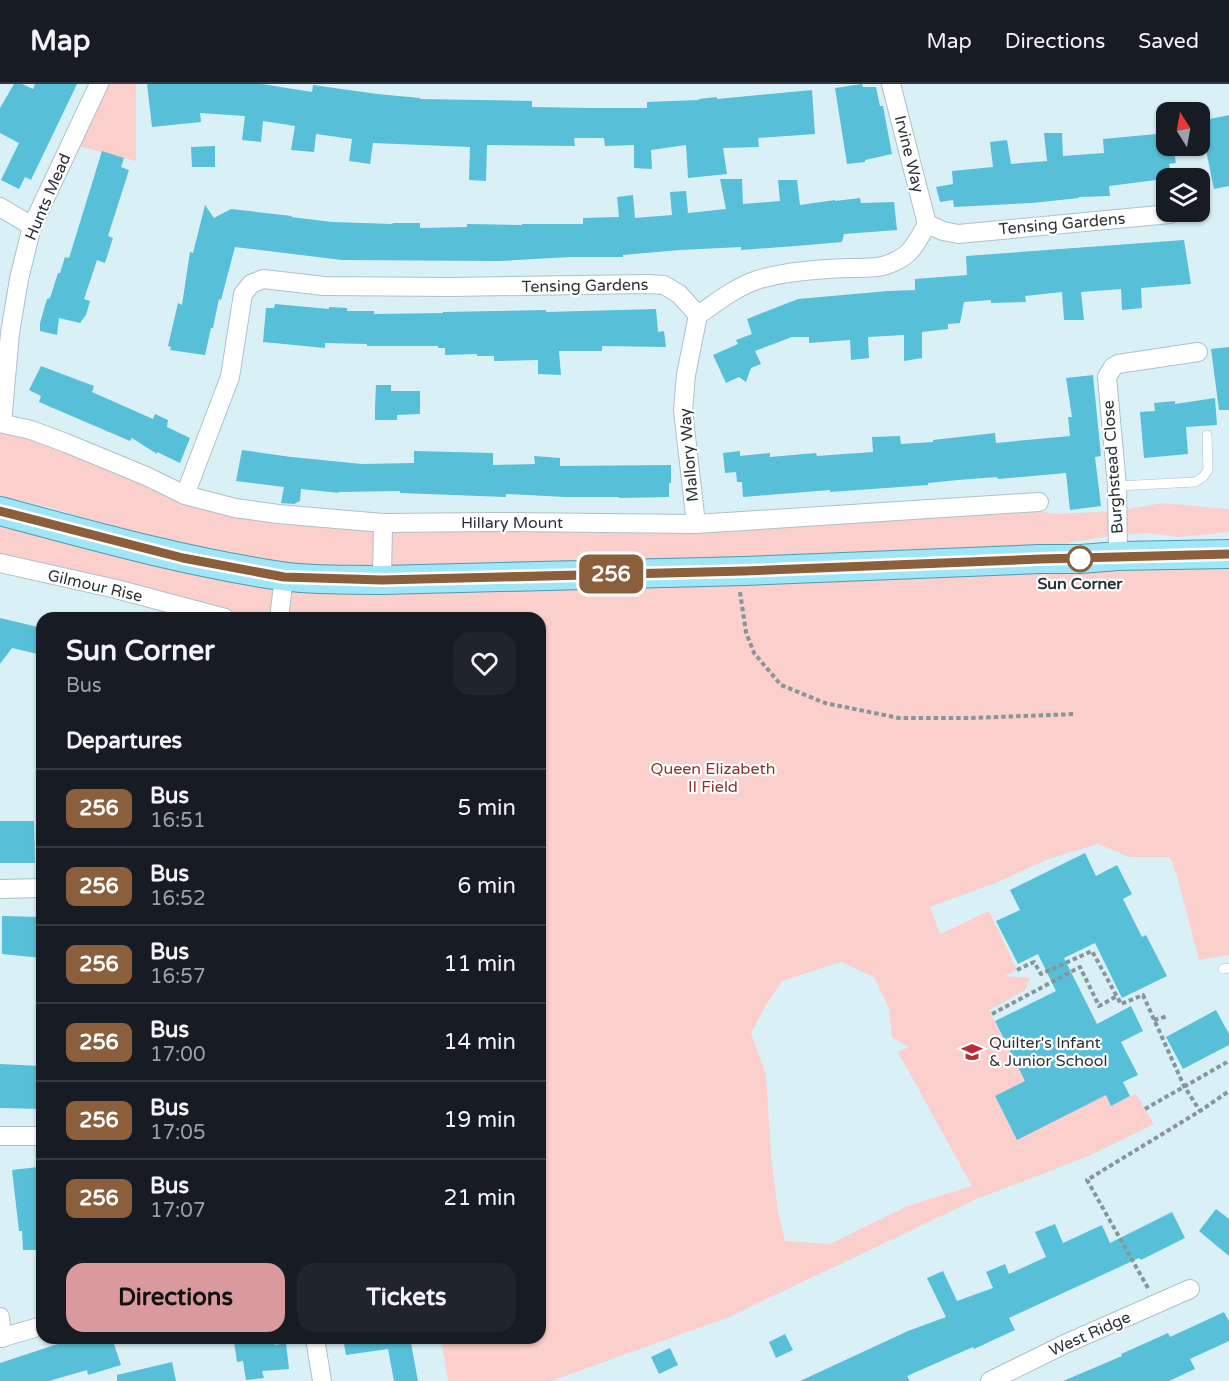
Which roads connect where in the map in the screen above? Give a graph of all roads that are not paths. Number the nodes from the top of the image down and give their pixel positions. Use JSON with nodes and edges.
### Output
{"nodes":[{"id":1,"x":99,"y":84,"type":"edge"},
{"id":2,"x":891,"y":84,"type":"edge"},
{"id":3,"x":0,"y":207,"type":"edge"},
{"id":4,"x":1156,"y":215,"type":"edge"},
{"id":5,"x":927,"y":224,"type":"junction"},
{"id":6,"x":32,"y":226,"type":"junction"},
{"id":7,"x":698,"y":315,"type":"junction"},
{"id":8,"x":1198,"y":352,"type":"dead end"},
{"id":9,"x":1,"y":423,"type":"edge"},
{"id":10,"x":1207,"y":435,"type":"dead end"},
{"id":11,"x":1116,"y":486,"type":"junction"},
{"id":12,"x":185,"y":495,"type":"junction"},
{"id":13,"x":1039,"y":502,"type":"dead end"},
{"id":14,"x":0,"y":510,"type":"edge"},
{"id":15,"x":383,"y":523,"type":"junction"},
{"id":16,"x":696,"y":524,"type":"junction"},
{"id":17,"x":1229,"y":554,"type":"edge"},
{"id":18,"x":1118,"y":556,"type":"junction"},
{"id":19,"x":0,"y":563,"type":"edge"},
{"id":20,"x":284,"y":577,"type":"junction"},
{"id":21,"x":382,"y":580,"type":"junction"},
{"id":22,"x":202,"y":612,"type":"edge"},
{"id":23,"x":280,"y":612,"type":"edge"},
{"id":24,"x":36,"y":888,"type":"edge"},
{"id":25,"x":0,"y":889,"type":"edge"},
{"id":26,"x":0,"y":1136,"type":"edge"},
{"id":27,"x":36,"y":1136,"type":"edge"},
{"id":28,"x":1190,"y":1289,"type":"dead end"},
{"id":29,"x":0,"y":1317,"type":"edge"},
{"id":30,"x":36,"y":1328,"type":"edge"},
{"id":31,"x":1,"y":1338,"type":"edge"},
{"id":32,"x":316,"y":1344,"type":"edge"},
{"id":33,"x":322,"y":1381,"type":"edge"},
{"id":34,"x":990,"y":1381,"type":"edge"}],
"edges":[{"from":1,"to":6,"type":"street","name":"Hunts Mead"},
{"from":2,"to":5,"type":"street","name":"Irvine Way"},
{"from":3,"to":6,"type":"street"},
{"from":4,"to":5,"type":"street","name":"Tensing Gardens"},
{"from":5,"to":7,"type":"street"},
{"from":6,"to":9,"type":"street","name":"Hunts Mead"},
{"from":7,"to":12,"type":"street","name":"Tensing Gardens"},
{"from":7,"to":16,"type":"street","name":"Mallory Way"},
{"from":8,"to":11,"type":"street","name":"Burghstead Close"},
{"from":9,"to":12,"type":"street","name":"Hillary Mount"},
{"from":10,"to":11,"type":"lane"},
{"from":11,"to":18,"type":"street","name":"Burghstead Close"},
{"from":12,"to":15,"type":"street","name":"Hillary Mount"},
{"from":13,"to":16,"type":"street","name":"Hillary Mount"},
{"from":14,"to":20,"type":"main road"},
{"from":15,"to":16,"type":"street","name":"Hillary Mount"},
{"from":15,"to":21,"type":"street"},
{"from":17,"to":18,"type":"main road"},
{"from":18,"to":21,"type":"main road"},
{"from":19,"to":22,"type":"street","name":"Gilmour Rise"},
{"from":20,"to":21,"type":"main road"},
{"from":20,"to":23,"type":"street"},
{"from":24,"to":25,"type":"street"},
{"from":26,"to":27,"type":"street"},
{"from":28,"to":34,"type":"street","name":"West Ridge"},
{"from":29,"to":31,"type":"street"},
{"from":30,"to":31,"type":"street"},
{"from":32,"to":33,"type":"street"}]}
